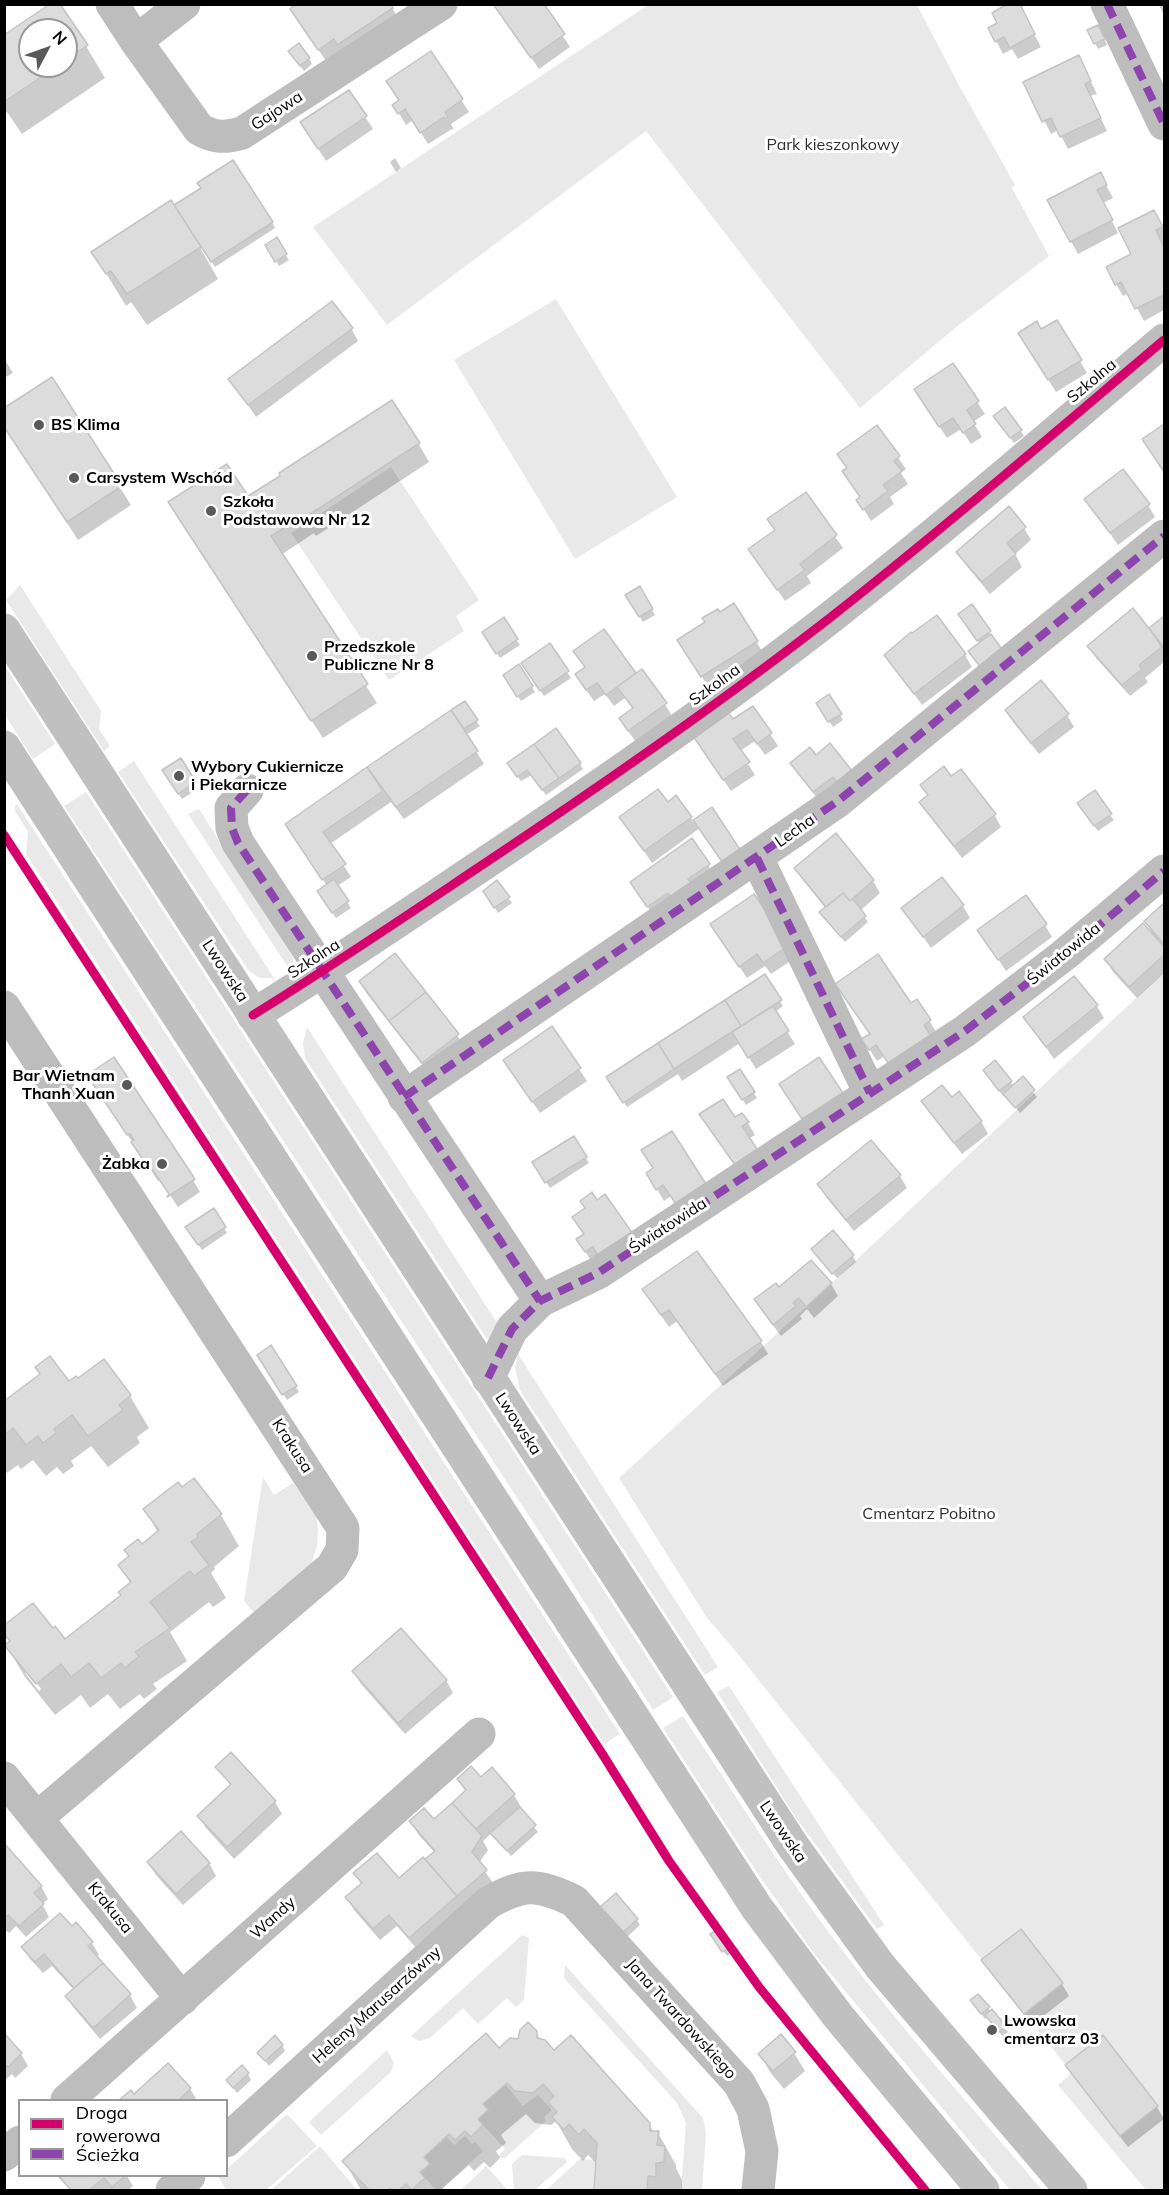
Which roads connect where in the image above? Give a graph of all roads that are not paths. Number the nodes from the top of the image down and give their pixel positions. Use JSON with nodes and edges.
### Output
{"nodes":[{"id":1,"x":112,"y":4,"type":"edge"},
{"id":2,"x":184,"y":4,"type":"edge"},
{"id":3,"x":441,"y":4,"type":"edge"},
{"id":4,"x":1107,"y":4,"type":"edge"},
{"id":5,"x":136,"y":41,"type":"junction"},
{"id":6,"x":1164,"y":124,"type":"edge"},
{"id":7,"x":1164,"y":340,"type":"edge"},
{"id":8,"x":1164,"y":536,"type":"edge"},
{"id":9,"x":4,"y":630,"type":"edge"},
{"id":10,"x":4,"y":747,"type":"edge"},
{"id":11,"x":247,"y":789,"type":"dead end"},
{"id":12,"x":757,"y":858,"type":"junction"},
{"id":13,"x":1164,"y":871,"type":"edge"},
{"id":14,"x":323,"y":971,"type":"junction"},
{"id":15,"x":4,"y":1007,"type":"edge"},
{"id":16,"x":254,"y":1015,"type":"junction"},
{"id":17,"x":870,"y":1093,"type":"junction"},
{"id":18,"x":404,"y":1097,"type":"junction"},
{"id":19,"x":540,"y":1301,"type":"junction"},
{"id":20,"x":488,"y":1378,"type":"junction"},
{"id":21,"x":478,"y":1734,"type":"dead end"},
{"id":22,"x":4,"y":1778,"type":"edge"},
{"id":23,"x":37,"y":1818,"type":"junction"},
{"id":24,"x":537,"y":1887,"type":"joint"},
{"id":25,"x":182,"y":1999,"type":"junction"},
{"id":26,"x":68,"y":2099,"type":"edge"},
{"id":27,"x":228,"y":2139,"type":"edge"},
{"id":28,"x":18,"y":2144,"type":"edge"},
{"id":29,"x":4,"y":2155,"type":"edge"},
{"id":30,"x":187,"y":2177,"type":"edge"},
{"id":31,"x":172,"y":2190,"type":"edge"},
{"id":32,"x":758,"y":2190,"type":"edge"},
{"id":33,"x":983,"y":2190,"type":"edge"},
{"id":34,"x":1071,"y":2190,"type":"edge"}],
"edges":[{"from":1,"to":5,"type":"street"},
{"from":2,"to":5,"type":"street"},
{"from":3,"to":5,"type":"street","name":"Gajowa"},
{"from":4,"to":6,"type":"street"},
{"from":7,"to":14,"type":"street","name":"Szkolna"},
{"from":8,"to":12,"type":"street","name":"Lecha"},
{"from":9,"to":16,"type":"main road","name":"Lwowska"},
{"from":10,"to":33,"type":"main road"},
{"from":11,"to":14,"type":"street"},
{"from":12,"to":17,"type":"street"},
{"from":12,"to":18,"type":"street","name":"Lecha"},
{"from":13,"to":17,"type":"street","name":"Światowida"},
{"from":14,"to":16,"type":"street","name":"Szkolna"},
{"from":14,"to":18,"type":"street"},
{"from":15,"to":23,"type":"street","name":"Krakusa"},
{"from":16,"to":20,"type":"main road","name":"Lwowska"},
{"from":17,"to":19,"type":"street","name":"Światowida"},
{"from":18,"to":19,"type":"street"},
{"from":19,"to":20,"type":"street","name":"Światowida"},
{"from":20,"to":34,"type":"main road","name":"Lwowska"},
{"from":21,"to":25,"type":"street","name":"Wandy"},
{"from":22,"to":23,"type":"street","name":"Krakusa"},
{"from":23,"to":25,"type":"street","name":"Krakusa"},
{"from":24,"to":27,"type":"street","name":"Heleny Marusarzówny"},
{"from":24,"to":32,"type":"street","name":"Jana Twardowskiego"},
{"from":25,"to":26,"type":"street","name":"Wandy"},
{"from":28,"to":29,"type":"street"},
{"from":30,"to":31,"type":"street"}]}
